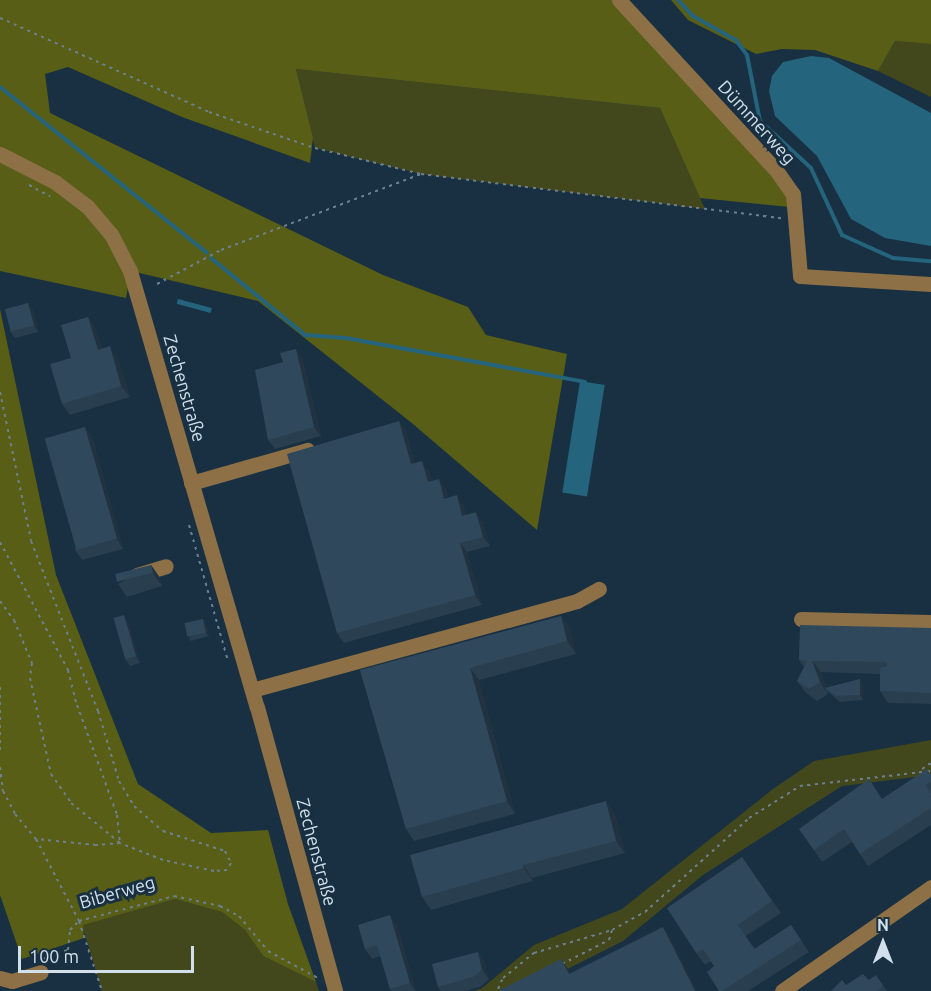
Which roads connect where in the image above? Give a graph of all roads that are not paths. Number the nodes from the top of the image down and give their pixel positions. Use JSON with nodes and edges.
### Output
{"nodes":[{"id":1,"x":619,"y":0,"type":"edge"},
{"id":2,"x":0,"y":154,"type":"edge"},
{"id":3,"x":931,"y":284,"type":"edge"},
{"id":4,"x":321,"y":446,"type":"edge"},
{"id":5,"x":191,"y":483,"type":"junction"},
{"id":6,"x":166,"y":567,"type":"dead end"},
{"id":7,"x":122,"y":579,"type":"edge"},
{"id":8,"x":599,"y":589,"type":"dead end"},
{"id":9,"x":801,"y":619,"type":"dead end"},
{"id":10,"x":931,"y":622,"type":"edge"},
{"id":11,"x":252,"y":690,"type":"junction"},
{"id":12,"x":931,"y":887,"type":"edge"},
{"id":13,"x":41,"y":972,"type":"road end"},
{"id":14,"x":0,"y":978,"type":"edge"},
{"id":15,"x":329,"y":986,"type":"edge"},
{"id":16,"x":782,"y":991,"type":"edge"}],
"edges":[{"from":1,"to":3,"type":"street","name":"Dümmerweg"},
{"from":2,"to":5,"type":"street","name":"Zechenstraße"},
{"from":4,"to":5,"type":"street"},
{"from":5,"to":11,"type":"street","name":"Zechenstraße"},
{"from":6,"to":7,"type":"street"},
{"from":8,"to":11,"type":"street"},
{"from":9,"to":10,"type":"street"},
{"from":11,"to":15,"type":"street","name":"Zechenstraße"},
{"from":12,"to":16,"type":"street"},
{"from":13,"to":14,"type":"street"}]}
